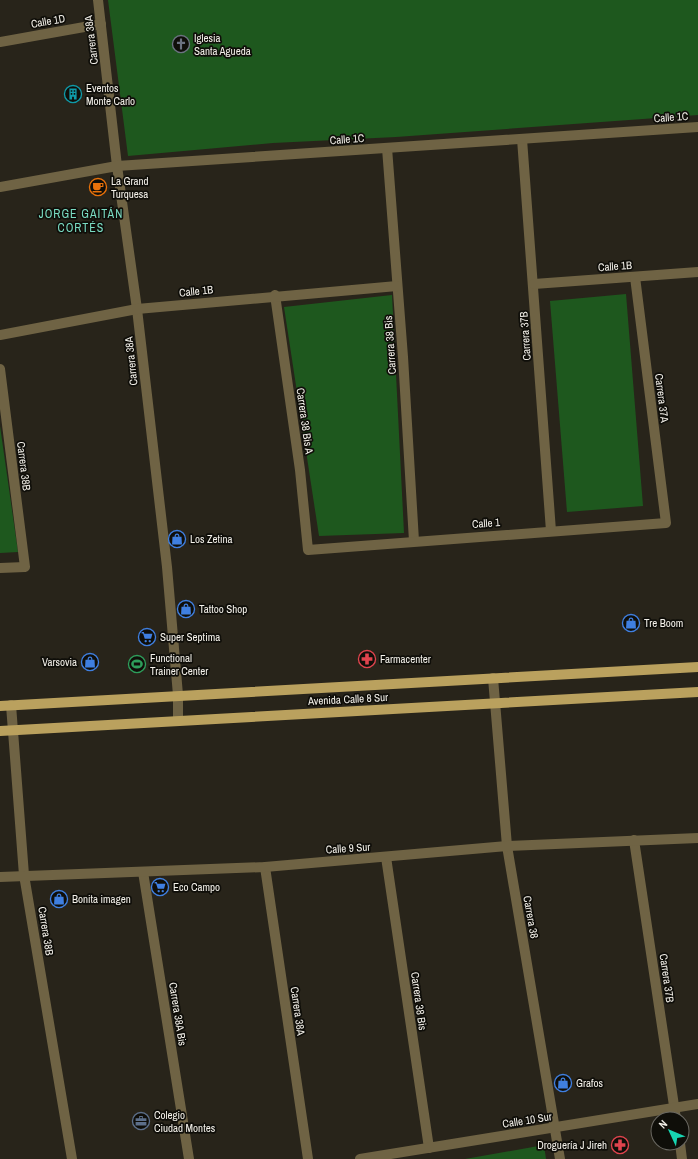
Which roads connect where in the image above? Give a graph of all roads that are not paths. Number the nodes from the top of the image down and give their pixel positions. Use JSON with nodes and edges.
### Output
{"nodes":[{"id":1,"x":98,"y":0,"type":"edge"},
{"id":2,"x":101,"y":24,"type":"junction"},
{"id":3,"x":0,"y":42,"type":"edge"},
{"id":4,"x":698,"y":127,"type":"edge"},
{"id":5,"x":522,"y":139,"type":"junction"},
{"id":6,"x":387,"y":148,"type":"junction"},
{"id":7,"x":117,"y":166,"type":"junction"},
{"id":8,"x":0,"y":188,"type":"edge"},
{"id":9,"x":698,"y":272,"type":"edge"},
{"id":10,"x":635,"y":277,"type":"junction"},
{"id":11,"x":534,"y":284,"type":"junction"},
{"id":12,"x":397,"y":286,"type":"junction"},
{"id":13,"x":275,"y":295,"type":"junction"},
{"id":14,"x":137,"y":309,"type":"junction"},
{"id":15,"x":0,"y":336,"type":"edge"},
{"id":16,"x":0,"y":369,"type":"edge"},
{"id":17,"x":666,"y":523,"type":"joint"},
{"id":18,"x":551,"y":531,"type":"junction"},
{"id":19,"x":414,"y":541,"type":"junction"},
{"id":20,"x":308,"y":550,"type":"joint"},
{"id":21,"x":0,"y":568,"type":"edge"},
{"id":22,"x":698,"y":667,"type":"edge"},
{"id":23,"x":493,"y":678,"type":"junction"},
{"id":24,"x":698,"y":692,"type":"edge"},
{"id":25,"x":178,"y":695,"type":"junction"},
{"id":26,"x":496,"y":703,"type":"junction"},
{"id":27,"x":11,"y":705,"type":"junction"},
{"id":28,"x":0,"y":706,"type":"edge"},
{"id":29,"x":178,"y":721,"type":"junction"},
{"id":30,"x":0,"y":731,"type":"edge"},
{"id":31,"x":13,"y":731,"type":"junction"},
{"id":32,"x":698,"y":838,"type":"edge"},
{"id":33,"x":634,"y":840,"type":"junction"},
{"id":34,"x":507,"y":846,"type":"junction"},
{"id":35,"x":386,"y":857,"type":"junction"},
{"id":36,"x":264,"y":867,"type":"junction"},
{"id":37,"x":143,"y":872,"type":"junction"},
{"id":38,"x":24,"y":875,"type":"junction"},
{"id":39,"x":0,"y":877,"type":"edge"},
{"id":40,"x":698,"y":1104,"type":"edge"},
{"id":41,"x":674,"y":1108,"type":"junction"},
{"id":42,"x":675,"y":1111,"type":"edge"},
{"id":43,"x":554,"y":1127,"type":"junction"},
{"id":44,"x":429,"y":1148,"type":"junction"},
{"id":45,"x":72,"y":1159,"type":"edge"},
{"id":46,"x":189,"y":1159,"type":"edge"},
{"id":47,"x":308,"y":1159,"type":"edge"},
{"id":48,"x":360,"y":1159,"type":"edge"},
{"id":49,"x":560,"y":1159,"type":"edge"}],
"edges":[{"from":1,"to":2,"type":"street","name":"Carrera 38A"},
{"from":2,"to":3,"type":"street","name":"Calle 1D"},
{"from":2,"to":7,"type":"street","name":"Carrera 38A"},
{"from":4,"to":5,"type":"street","name":"Calle 1C"},
{"from":5,"to":6,"type":"street","name":"Calle 1C"},
{"from":5,"to":11,"type":"street","name":"Carrera 37B"},
{"from":6,"to":7,"type":"street","name":"Calle 1C"},
{"from":6,"to":12,"type":"street","name":"Carrera 38 Bis"},
{"from":7,"to":8,"type":"street","name":"Calle 1C"},
{"from":7,"to":14,"type":"street","name":"Carrera 38A"},
{"from":9,"to":10,"type":"street","name":"Calle 1B"},
{"from":10,"to":11,"type":"street","name":"Calle 1B"},
{"from":10,"to":17,"type":"street","name":"Carrera 37A"},
{"from":11,"to":18,"type":"street","name":"Carrera 37B"},
{"from":12,"to":13,"type":"street","name":"Calle 1B"},
{"from":12,"to":19,"type":"street","name":"Carrera 38 Bis"},
{"from":13,"to":14,"type":"street","name":"Calle 1B"},
{"from":13,"to":20,"type":"street","name":"Carrera 38 Bis A"},
{"from":14,"to":15,"type":"street","name":"Calle 1B"},
{"from":14,"to":25,"type":"street","name":"Carrera 38A"},
{"from":16,"to":21,"type":"street","name":"Carrera 38B"},
{"from":17,"to":18,"type":"street","name":"Calle 1"},
{"from":18,"to":19,"type":"street","name":"Calle 1"},
{"from":19,"to":20,"type":"street","name":"Calle 1"},
{"from":22,"to":23,"type":"main road","name":"Avenida Calle 8 Sur"},
{"from":23,"to":25,"type":"main road","name":"Avenida Calle 8 Sur"},
{"from":23,"to":26,"type":"street","name":"Carrera 38"},
{"from":24,"to":26,"type":"main road","name":"Avenida Calle 8 Sur"},
{"from":25,"to":27,"type":"main road","name":"Avenida Calle 8 Sur"},
{"from":25,"to":29,"type":"street","name":"Carrera 38A"},
{"from":26,"to":29,"type":"main road","name":"Avenida Calle 8 Sur"},
{"from":26,"to":34,"type":"street","name":"Carrera 38"},
{"from":27,"to":28,"type":"main road","name":"Avenida Calle 8 Sur"},
{"from":27,"to":31,"type":"street","name":"Carrera 38B"},
{"from":29,"to":31,"type":"main road","name":"Avenida Calle 8 Sur"},
{"from":30,"to":31,"type":"main road","name":"Avenida Calle 8 Sur"},
{"from":31,"to":38,"type":"street","name":"Carrera 38B"},
{"from":32,"to":33,"type":"street","name":"Calle 9 Sur"},
{"from":33,"to":34,"type":"street","name":"Calle 9 Sur"},
{"from":33,"to":41,"type":"street","name":"Carrera 37B"},
{"from":34,"to":35,"type":"street","name":"Calle 9 Sur"},
{"from":34,"to":43,"type":"street","name":"Carrera 38"},
{"from":35,"to":36,"type":"street","name":"Calle 9 Sur"},
{"from":35,"to":44,"type":"street","name":"Carrera 38 Bis"},
{"from":36,"to":37,"type":"street","name":"Calle 9 Sur"},
{"from":36,"to":47,"type":"street","name":"Carrera 38A"},
{"from":37,"to":38,"type":"street","name":"Calle 9 Sur"},
{"from":37,"to":46,"type":"street","name":"Carrera 38A Bis"},
{"from":38,"to":39,"type":"street","name":"Calle 9 Sur"},
{"from":38,"to":45,"type":"street","name":"Carrera 38B"},
{"from":40,"to":41,"type":"street","name":"Calle 10 Sur"},
{"from":41,"to":42,"type":"street","name":"Carrera 37B"},
{"from":41,"to":43,"type":"street","name":"Calle 10 Sur"},
{"from":43,"to":44,"type":"street","name":"Calle 10 Sur"},
{"from":43,"to":49,"type":"street","name":"Carrera 38"},
{"from":44,"to":48,"type":"street","name":"Calle 10 Sur"}]}
